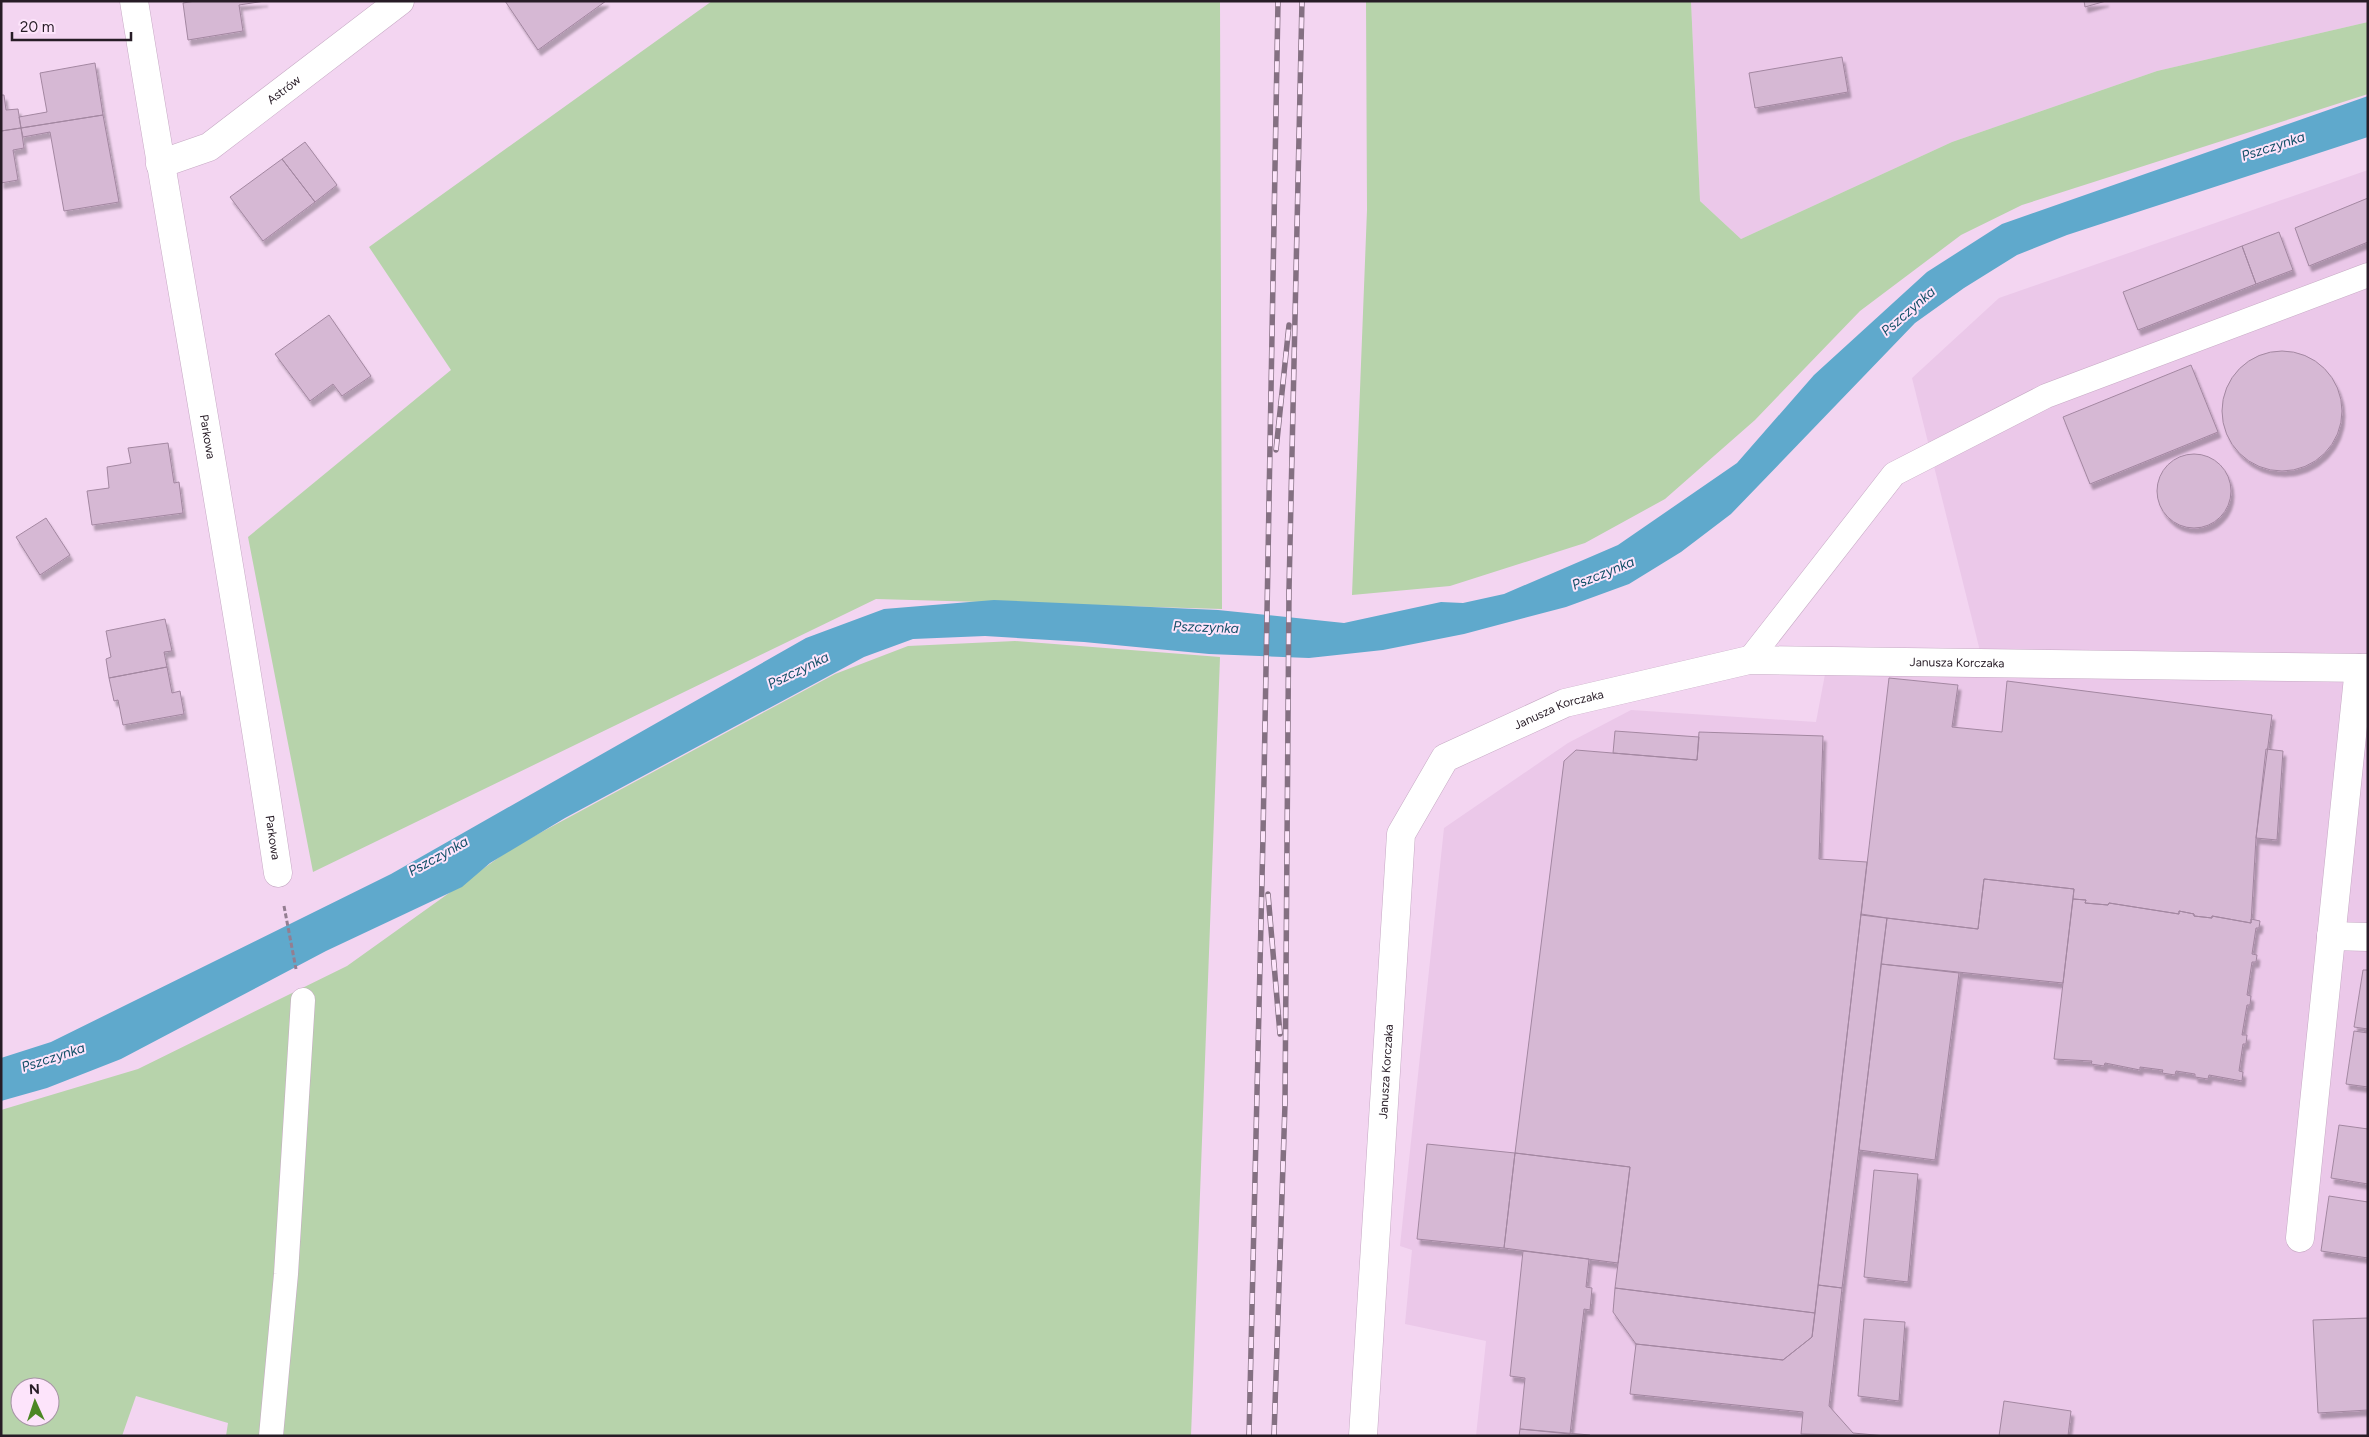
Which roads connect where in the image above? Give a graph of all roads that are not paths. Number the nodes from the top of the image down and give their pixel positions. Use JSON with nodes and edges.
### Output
{"nodes":[{"id":1,"x":134,"y":1,"type":"edge"},
{"id":2,"x":400,"y":1,"type":"edge"},
{"id":3,"x":160,"y":164,"type":"junction"},
{"id":4,"x":2368,"y":275,"type":"edge"},
{"id":5,"x":1749,"y":660,"type":"junction"},
{"id":6,"x":2363,"y":668,"type":"edge"},
{"id":7,"x":278,"y":874,"type":"road end"},
{"id":8,"x":2331,"y":936,"type":"junction"},
{"id":9,"x":2368,"y":938,"type":"edge"},
{"id":10,"x":302,"y":1000,"type":"road end"},
{"id":11,"x":2300,"y":1238,"type":"dead end"},
{"id":12,"x":271,"y":1436,"type":"edge"},
{"id":13,"x":1363,"y":1436,"type":"edge"}],
"edges":[{"from":1,"to":3,"type":"street","name":"Parkowa"},
{"from":2,"to":3,"type":"street","name":"Astrów"},
{"from":3,"to":7,"type":"street","name":"Parkowa"},
{"from":4,"to":5,"type":"lane"},
{"from":5,"to":6,"type":"street","name":"Janusza Korczaka"},
{"from":5,"to":13,"type":"street","name":"Janusza Korczaka"},
{"from":6,"to":8,"type":"street"},
{"from":8,"to":9,"type":"street"},
{"from":8,"to":11,"type":"street"},
{"from":10,"to":12,"type":"lane"}]}
